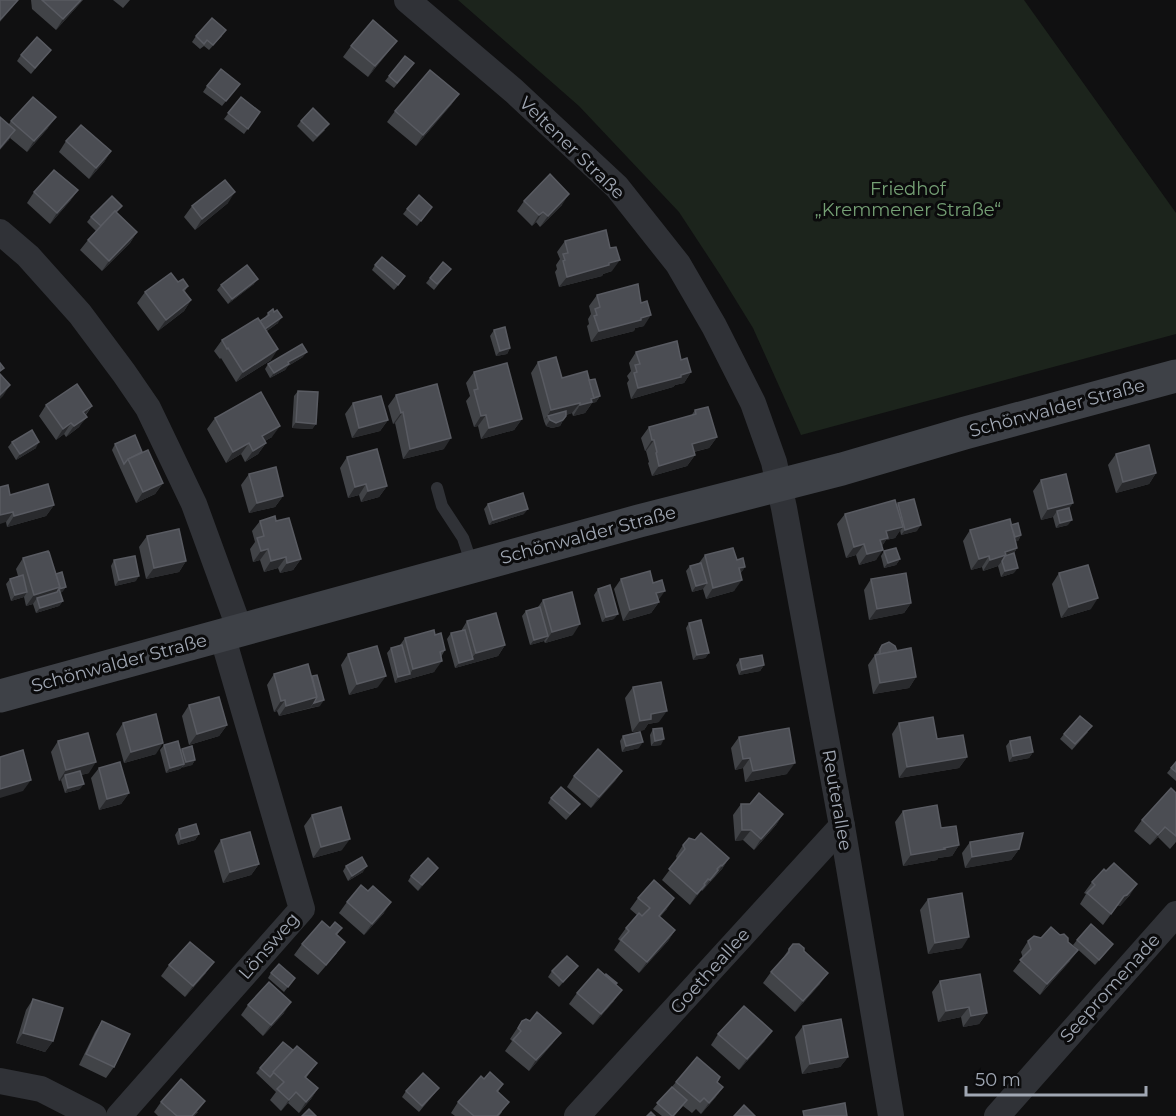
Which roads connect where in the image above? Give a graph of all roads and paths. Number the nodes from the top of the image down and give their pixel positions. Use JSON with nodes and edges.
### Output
{"nodes":[{"id":1,"x":407,"y":0,"type":"edge"},
{"id":2,"x":0,"y":232,"type":"edge"},
{"id":3,"x":1176,"y":376,"type":"edge"},
{"id":4,"x":779,"y":485,"type":"junction"},
{"id":5,"x":437,"y":488,"type":"dead end"},
{"id":6,"x":473,"y":566,"type":"junction"},
{"id":7,"x":231,"y":632,"type":"junction"},
{"id":8,"x":0,"y":696,"type":"edge"},
{"id":9,"x":842,"y":826,"type":"junction"},
{"id":10,"x":1176,"y":914,"type":"edge"},
{"id":11,"x":0,"y":1082,"type":"edge"},
{"id":12,"x":94,"y":1116,"type":"edge"},
{"id":13,"x":119,"y":1116,"type":"edge"},
{"id":14,"x":577,"y":1116,"type":"edge"},
{"id":15,"x":891,"y":1116,"type":"edge"},
{"id":16,"x":997,"y":1116,"type":"edge"}],
"edges":[{"from":1,"to":4,"type":"street","name":"Veltener Straße"},
{"from":2,"to":7,"type":"street","name":"Lönsweg"},
{"from":3,"to":4,"type":"main road","name":"Schönwalder Straße"},
{"from":4,"to":6,"type":"main road","name":"Schönwalder Straße"},
{"from":4,"to":9,"type":"street","name":"Reuterallee"},
{"from":5,"to":6,"type":"lane"},
{"from":6,"to":7,"type":"main road","name":"Schönwalder Straße"},
{"from":7,"to":8,"type":"main road","name":"Schönwalder Straße"},
{"from":7,"to":13,"type":"street","name":"Lönsweg"},
{"from":9,"to":14,"type":"street","name":"Goetheallee"},
{"from":9,"to":15,"type":"street","name":"Reuterallee"},
{"from":10,"to":16,"type":"street","name":"Seepromenade"},
{"from":11,"to":12,"type":"street"}]}
